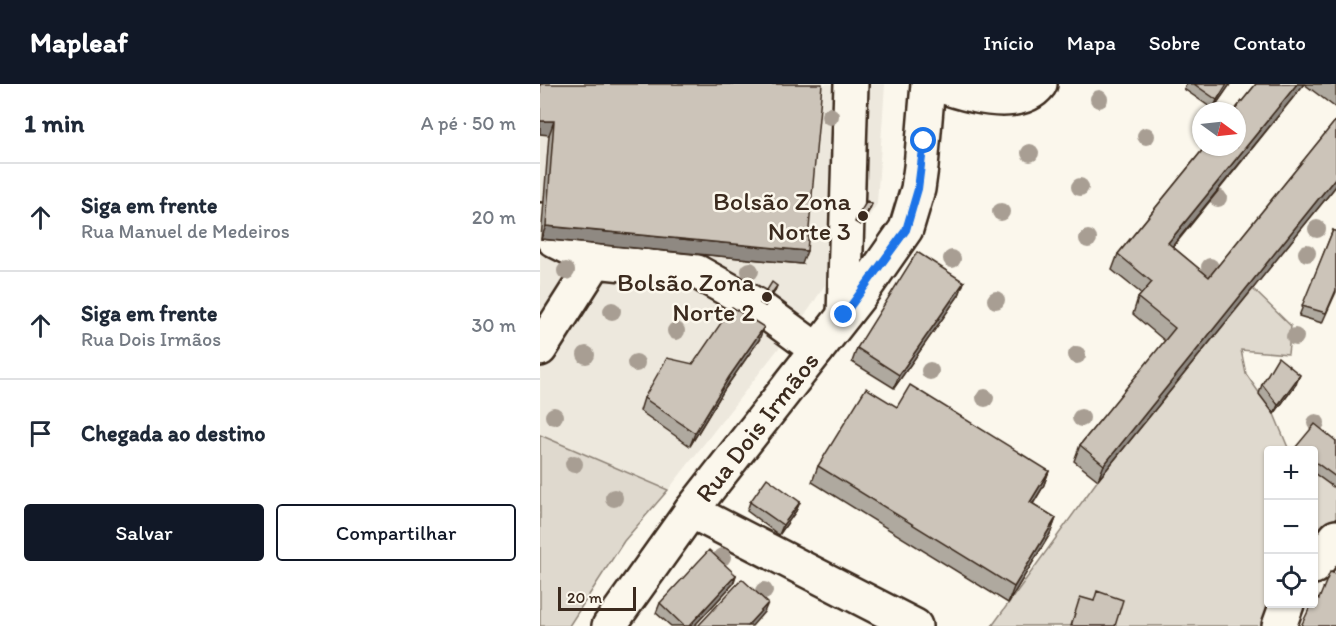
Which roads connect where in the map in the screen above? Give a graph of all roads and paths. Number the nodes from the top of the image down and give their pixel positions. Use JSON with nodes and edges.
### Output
{"nodes":[{"id":1,"x":851,"y":84,"type":"edge"},
{"id":2,"x":928,"y":84,"type":"edge"},
{"id":3,"x":936,"y":84,"type":"edge"},
{"id":4,"x":1040,"y":84,"type":"edge"},
{"id":5,"x":540,"y":220,"type":"edge"},
{"id":6,"x":596,"y":261,"type":"junction"},
{"id":7,"x":844,"y":315,"type":"junction"},
{"id":8,"x":540,"y":349,"type":"edge"},
{"id":9,"x":817,"y":350,"type":"junction"},
{"id":10,"x":691,"y":512,"type":"junction"},
{"id":11,"x":1336,"y":537,"type":"edge"},
{"id":12,"x":1318,"y":562,"type":"edge"},
{"id":13,"x":1285,"y":608,"type":"edge"},
{"id":14,"x":609,"y":626,"type":"edge"},
{"id":15,"x":915,"y":626,"type":"edge"},
{"id":16,"x":1279,"y":626,"type":"edge"}],
"edges":[{"from":1,"to":7,"type":"main road"},
{"from":2,"to":7,"type":"main road","name":"Rua Dois Irmãos"},
{"from":3,"to":4,"type":"main road"},
{"from":5,"to":6,"type":"main road"},
{"from":6,"to":8,"type":"main road"},
{"from":6,"to":9,"type":"main road"},
{"from":7,"to":9,"type":"main road","name":"Rua Dois Irmãos"},
{"from":9,"to":10,"type":"main road","name":"Rua Dois Irmãos"},
{"from":10,"to":14,"type":"main road","name":"Rua Dois Irmãos"},
{"from":10,"to":15,"type":"main road"},
{"from":11,"to":12,"type":"main road"},
{"from":13,"to":16,"type":"main road"}]}
